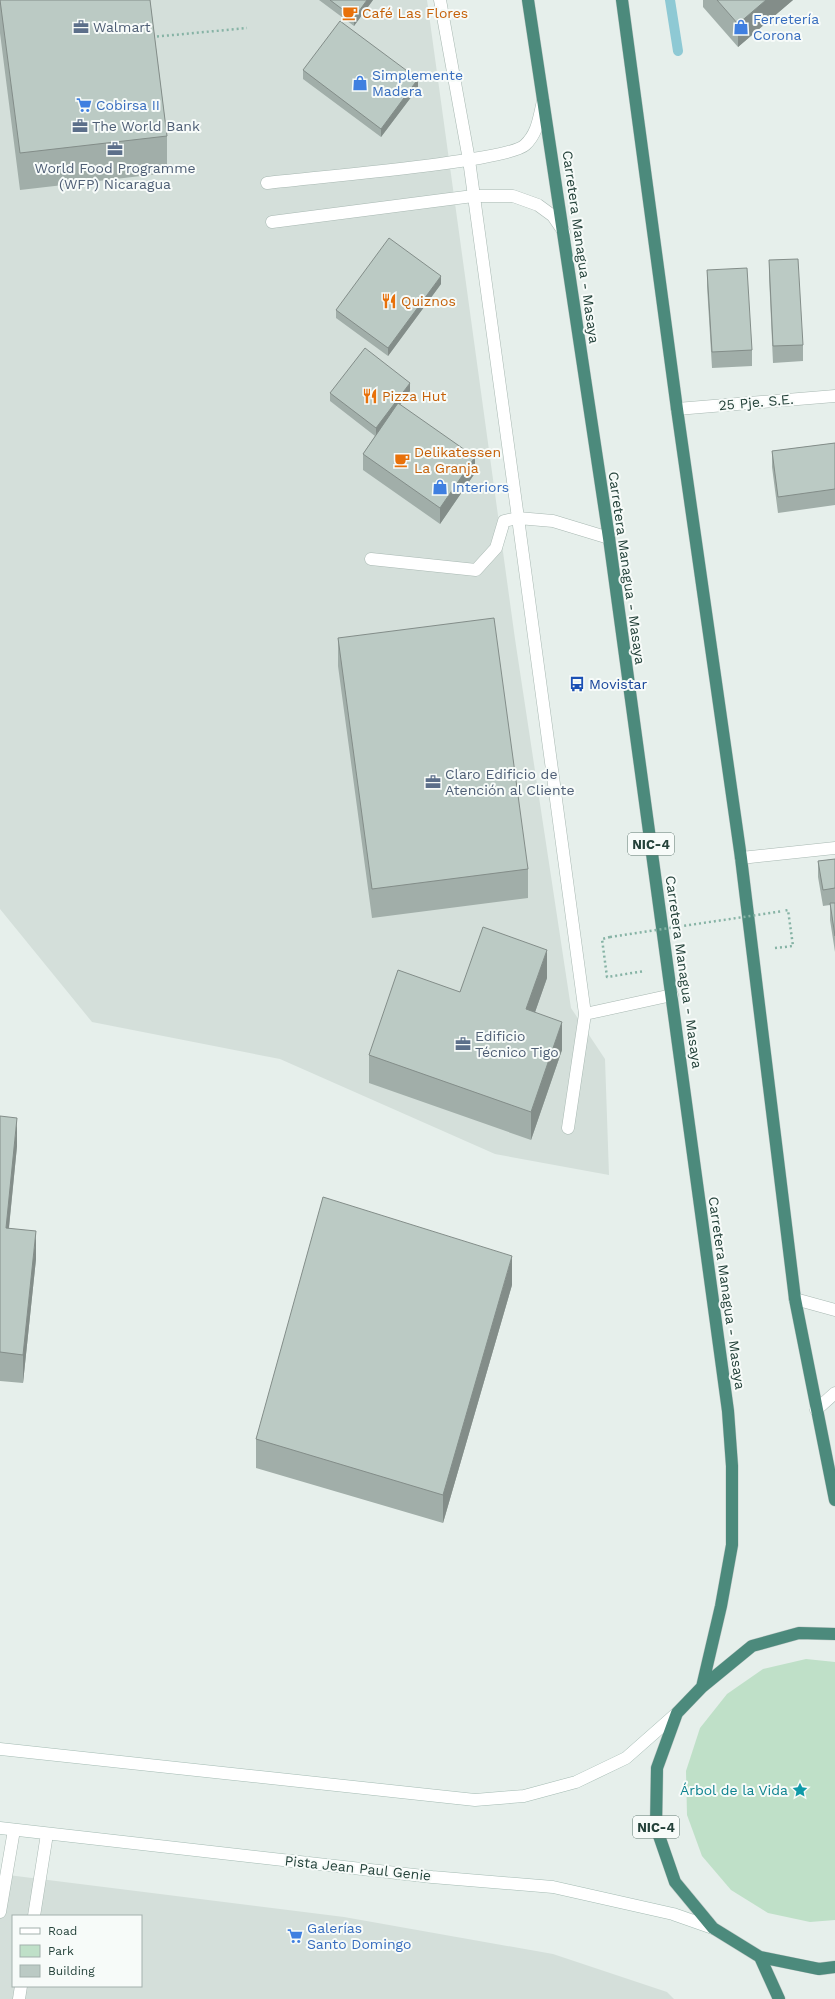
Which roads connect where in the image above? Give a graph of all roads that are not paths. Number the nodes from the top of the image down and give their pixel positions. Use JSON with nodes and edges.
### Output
{"nodes":[{"id":1,"x":440,"y":0,"type":"edge"},
{"id":2,"x":528,"y":0,"type":"edge"},
{"id":3,"x":622,"y":0,"type":"edge"},
{"id":4,"x":544,"y":98,"type":"junction"},
{"id":5,"x":468,"y":160,"type":"junction"},
{"id":6,"x":267,"y":182,"type":"dead end"},
{"id":7,"x":473,"y":196,"type":"junction"},
{"id":8,"x":272,"y":222,"type":"dead end"},
{"id":9,"x":564,"y":232,"type":"junction"},
{"id":10,"x":835,"y":396,"type":"edge"},
{"id":11,"x":677,"y":409,"type":"junction"},
{"id":12,"x":518,"y":518,"type":"junction"},
{"id":13,"x":609,"y":538,"type":"junction"},
{"id":14,"x":371,"y":559,"type":"dead end"},
{"id":15,"x":835,"y":848,"type":"edge"},
{"id":16,"x":741,"y":858,"type":"junction"},
{"id":17,"x":672,"y":995,"type":"junction"},
{"id":18,"x":585,"y":1014,"type":"junction"},
{"id":19,"x":568,"y":1128,"type":"dead end"},
{"id":20,"x":795,"y":1299,"type":"junction"},
{"id":21,"x":835,"y":1310,"type":"edge"},
{"id":22,"x":835,"y":1393,"type":"edge"},
{"id":23,"x":816,"y":1410,"type":"junction"},
{"id":24,"x":835,"y":1500,"type":"edge"},
{"id":25,"x":835,"y":1634,"type":"edge"},
{"id":26,"x":702,"y":1687,"type":"junction"},
{"id":27,"x":677,"y":1713,"type":"junction"},
{"id":28,"x":0,"y":1749,"type":"edge"},
{"id":29,"x":0,"y":1828,"type":"edge"},
{"id":30,"x":14,"y":1830,"type":"junction"},
{"id":31,"x":47,"y":1834,"type":"junction"},
{"id":32,"x":0,"y":1912,"type":"edge"},
{"id":33,"x":34,"y":1915,"type":"edge"},
{"id":34,"x":713,"y":1928,"type":"junction"},
{"id":35,"x":760,"y":1957,"type":"junction"},
{"id":36,"x":835,"y":1967,"type":"edge"},
{"id":37,"x":21,"y":1987,"type":"edge"},
{"id":38,"x":19,"y":1999,"type":"edge"},
{"id":39,"x":779,"y":1999,"type":"edge"}],
"edges":[{"from":1,"to":5,"type":"main road"},
{"from":2,"to":4,"type":"highway","name":"Carretera Managua - Masaya","number":"NIC-4"},
{"from":3,"to":11,"type":"highway"},
{"from":4,"to":5,"type":"main road"},
{"from":4,"to":9,"type":"highway","name":"Carretera Managua - Masaya","number":"NIC-4"},
{"from":5,"to":6,"type":"main road"},
{"from":5,"to":7,"type":"main road"},
{"from":7,"to":8,"type":"main road"},
{"from":7,"to":9,"type":"main road"},
{"from":7,"to":12,"type":"main road"},
{"from":9,"to":13,"type":"highway","name":"Carretera Managua - Masaya","number":"NIC-4"},
{"from":10,"to":11,"type":"main road","name":"25 Pje. S.E."},
{"from":11,"to":16,"type":"highway"},
{"from":12,"to":13,"type":"main road"},
{"from":12,"to":14,"type":"main road"},
{"from":12,"to":18,"type":"main road"},
{"from":13,"to":17,"type":"highway","name":"Carretera Managua - Masaya","number":"NIC-4"},
{"from":15,"to":16,"type":"main road"},
{"from":16,"to":20,"type":"highway"},
{"from":17,"to":18,"type":"main road"},
{"from":17,"to":26,"type":"highway","name":"Carretera Managua - Masaya","number":"NIC-4"},
{"from":18,"to":19,"type":"main road"},
{"from":20,"to":21,"type":"main road"},
{"from":20,"to":23,"type":"highway"},
{"from":22,"to":23,"type":"main road"},
{"from":23,"to":24,"type":"highway"},
{"from":25,"to":26,"type":"highway","number":"NIC-4"},
{"from":26,"to":27,"type":"highway","number":"NIC-4"},
{"from":27,"to":28,"type":"main road"},
{"from":27,"to":34,"type":"highway","number":"NIC-4"},
{"from":29,"to":30,"type":"main road","name":"Pista Jean Paul Genie"},
{"from":30,"to":31,"type":"main road","name":"Pista Jean Paul Genie"},
{"from":30,"to":32,"type":"main road"},
{"from":31,"to":33,"type":"main road"},
{"from":31,"to":34,"type":"main road","name":"Pista Jean Paul Genie"},
{"from":34,"to":35,"type":"highway","number":"NIC-4"},
{"from":35,"to":36,"type":"highway","number":"NIC-4"},
{"from":35,"to":39,"type":"highway"},
{"from":37,"to":38,"type":"main road"}]}
